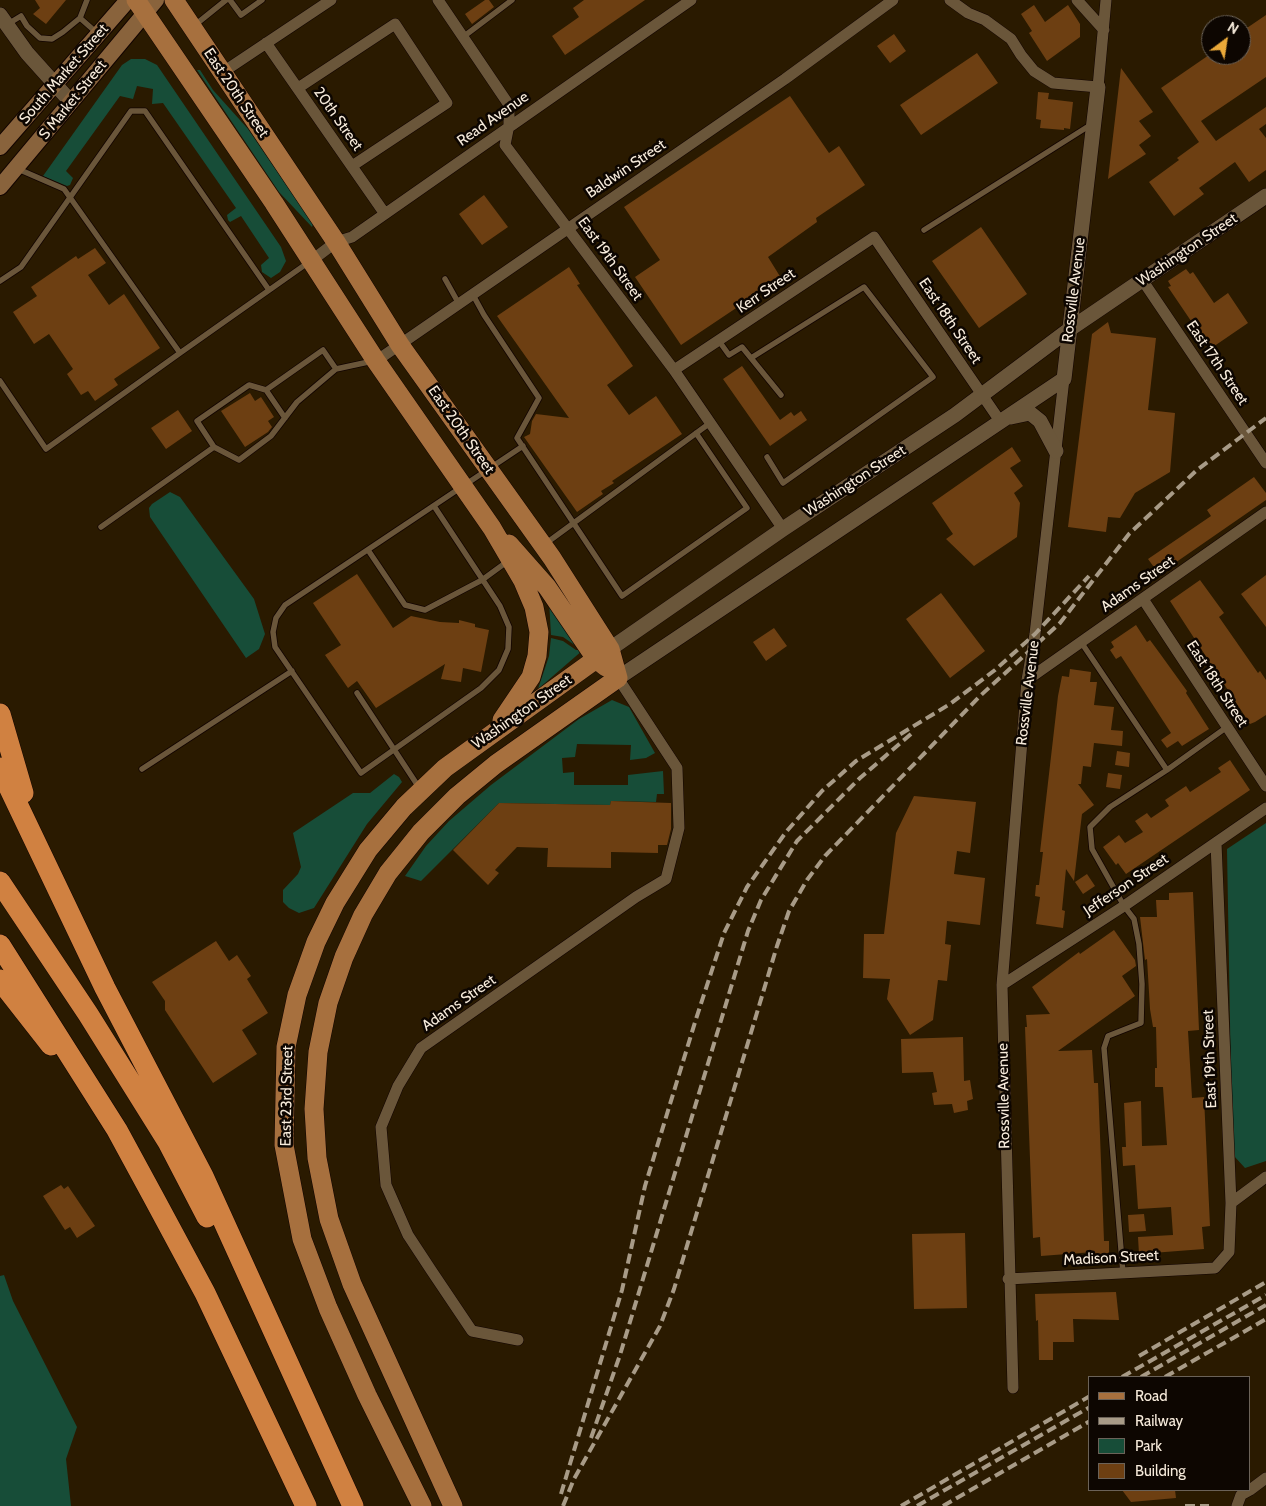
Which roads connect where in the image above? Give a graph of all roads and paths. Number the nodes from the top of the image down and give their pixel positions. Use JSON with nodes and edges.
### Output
{"nodes":[{"id":1,"x":87,"y":0,"type":"edge"},
{"id":2,"x":128,"y":0,"type":"edge"},
{"id":3,"x":174,"y":0,"type":"edge"},
{"id":4,"x":228,"y":0,"type":"edge"},
{"id":5,"x":250,"y":0,"type":"edge"},
{"id":6,"x":262,"y":0,"type":"edge"},
{"id":7,"x":331,"y":0,"type":"edge"},
{"id":8,"x":438,"y":0,"type":"edge"},
{"id":9,"x":512,"y":0,"type":"edge"},
{"id":10,"x":691,"y":0,"type":"edge"},
{"id":11,"x":893,"y":0,"type":"edge"},
{"id":12,"x":950,"y":0,"type":"edge"},
{"id":13,"x":1106,"y":0,"type":"edge"},
{"id":14,"x":1078,"y":1,"type":"edge"},
{"id":15,"x":146,"y":4,"type":"edge"},
{"id":16,"x":254,"y":6,"type":"junction"},
{"id":17,"x":80,"y":18,"type":"junction"},
{"id":18,"x":3,"y":20,"type":"edge"},
{"id":19,"x":192,"y":27,"type":"junction"},
{"id":20,"x":1104,"y":30,"type":"junction"},
{"id":21,"x":99,"y":34,"type":"junction"},
{"id":22,"x":463,"y":37,"type":"junction"},
{"id":23,"x":266,"y":43,"type":"junction"},
{"id":24,"x":223,"y":72,"type":"junction"},
{"id":25,"x":56,"y":86,"type":"junction"},
{"id":26,"x":1098,"y":86,"type":"junction"},
{"id":27,"x":298,"y":88,"type":"junction"},
{"id":28,"x":71,"y":102,"type":"junction"},
{"id":29,"x":1093,"y":123,"type":"junction"},
{"id":30,"x":509,"y":125,"type":"junction"},
{"id":31,"x":0,"y":147,"type":"edge"},
{"id":32,"x":352,"y":166,"type":"junction"},
{"id":33,"x":16,"y":168,"type":"junction"},
{"id":34,"x":0,"y":187,"type":"edge"},
{"id":35,"x":1266,"y":196,"type":"edge"},
{"id":36,"x":69,"y":198,"type":"junction"},
{"id":37,"x":385,"y":214,"type":"junction"},
{"id":38,"x":568,"y":227,"type":"junction"},
{"id":39,"x":924,"y":230,"type":"dead end"},
{"id":40,"x":874,"y":237,"type":"joint"},
{"id":41,"x":336,"y":242,"type":"junction"},
{"id":42,"x":311,"y":261,"type":"junction"},
{"id":43,"x":445,"y":279,"type":"dead end"},
{"id":44,"x":0,"y":281,"type":"edge"},
{"id":45,"x":1143,"y":281,"type":"junction"},
{"id":46,"x":269,"y":290,"type":"junction"},
{"id":47,"x":472,"y":294,"type":"junction"},
{"id":48,"x":458,"y":304,"type":"junction"},
{"id":49,"x":1070,"y":329,"type":"junction"},
{"id":50,"x":719,"y":341,"type":"junction"},
{"id":51,"x":400,"y":344,"type":"junction"},
{"id":52,"x":180,"y":353,"type":"junction"},
{"id":53,"x":751,"y":358,"type":"junction"},
{"id":54,"x":376,"y":361,"type":"junction"},
{"id":55,"x":336,"y":369,"type":"junction"},
{"id":56,"x":674,"y":370,"type":"junction"},
{"id":57,"x":1064,"y":379,"type":"junction"},
{"id":58,"x":0,"y":381,"type":"edge"},
{"id":59,"x":266,"y":390,"type":"junction"},
{"id":60,"x":982,"y":394,"type":"junction"},
{"id":61,"x":781,"y":395,"type":"dead end"},
{"id":62,"x":285,"y":418,"type":"junction"},
{"id":63,"x":1000,"y":421,"type":"junction"},
{"id":64,"x":710,"y":423,"type":"junction"},
{"id":65,"x":696,"y":433,"type":"junction"},
{"id":66,"x":523,"y":446,"type":"junction"},
{"id":67,"x":214,"y":447,"type":"junction"},
{"id":68,"x":1056,"y":451,"type":"junction"},
{"id":69,"x":767,"y":457,"type":"dead end"},
{"id":70,"x":1266,"y":463,"type":"edge"},
{"id":71,"x":489,"y":469,"type":"junction"},
{"id":72,"x":463,"y":487,"type":"junction"},
{"id":73,"x":434,"y":506,"type":"junction"},
{"id":74,"x":1266,"y":512,"type":"edge"},
{"id":75,"x":575,"y":522,"type":"junction"},
{"id":76,"x":101,"y":527,"type":"dead end"},
{"id":77,"x":492,"y":528,"type":"junction"},
{"id":78,"x":782,"y":530,"type":"junction"},
{"id":79,"x":543,"y":546,"type":"junction"},
{"id":80,"x":368,"y":550,"type":"junction"},
{"id":81,"x":510,"y":560,"type":"junction"},
{"id":82,"x":482,"y":580,"type":"junction"},
{"id":83,"x":1143,"y":599,"type":"junction"},
{"id":84,"x":1082,"y":642,"type":"junction"},
{"id":85,"x":603,"y":654,"type":"junction"},
{"id":86,"x":292,"y":671,"type":"junction"},
{"id":87,"x":618,"y":678,"type":"junction"},
{"id":88,"x":1027,"y":680,"type":"junction"},
{"id":89,"x":357,"y":693,"type":"dead end"},
{"id":90,"x":0,"y":714,"type":"edge"},
{"id":91,"x":1227,"y":727,"type":"junction"},
{"id":92,"x":496,"y":729,"type":"junction"},
{"id":93,"x":395,"y":749,"type":"junction"},
{"id":94,"x":0,"y":768,"type":"edge"},
{"id":95,"x":445,"y":768,"type":"joint"},
{"id":96,"x":142,"y":769,"type":"dead end"},
{"id":97,"x":1167,"y":770,"type":"junction"},
{"id":98,"x":1266,"y":786,"type":"edge"},
{"id":99,"x":422,"y":790,"type":"junction"},
{"id":100,"x":457,"y":796,"type":"joint"},
{"id":101,"x":1266,"y":808,"type":"edge"},
{"id":102,"x":1216,"y":843,"type":"junction"},
{"id":103,"x":41,"y":853,"type":"junction"},
{"id":104,"x":666,"y":879,"type":"joint"},
{"id":105,"x":0,"y":882,"type":"edge"},
{"id":106,"x":1124,"y":906,"type":"junction"},
{"id":107,"x":0,"y":944,"type":"edge"},
{"id":108,"x":0,"y":980,"type":"edge"},
{"id":109,"x":1002,"y":985,"type":"junction"},
{"id":110,"x":117,"y":1130,"type":"junction"},
{"id":111,"x":1266,"y":1177,"type":"edge"},
{"id":112,"x":1231,"y":1203,"type":"junction"},
{"id":113,"x":1215,"y":1268,"type":"joint"},
{"id":114,"x":1123,"y":1273,"type":"junction"},
{"id":115,"x":1008,"y":1279,"type":"junction"},
{"id":116,"x":518,"y":1340,"type":"dead end"},
{"id":117,"x":1013,"y":1388,"type":"dead end"},
{"id":118,"x":312,"y":1417,"type":"junction"},
{"id":119,"x":1266,"y":1478,"type":"edge"},
{"id":120,"x":1251,"y":1489,"type":"edge"},
{"id":121,"x":1248,"y":1491,"type":"edge"},
{"id":122,"x":306,"y":1506,"type":"edge"},
{"id":123,"x":354,"y":1506,"type":"edge"},
{"id":124,"x":422,"y":1506,"type":"edge"},
{"id":125,"x":453,"y":1506,"type":"edge"},
{"id":126,"x":1237,"y":1506,"type":"edge"}],
"edges":[{"from":1,"to":17,"type":"lane"},
{"from":2,"to":21,"type":"main road","name":"South Market Street"},
{"from":3,"to":19,"type":"main road","name":"East 20th Street"},
{"from":4,"to":16,"type":"lane"},
{"from":4,"to":19,"type":"lane"},
{"from":5,"to":16,"type":"lane"},
{"from":6,"to":16,"type":"lane"},
{"from":7,"to":23,"type":"street"},
{"from":8,"to":22,"type":"street","name":"East 19th Street"},
{"from":9,"to":22,"type":"lane"},
{"from":10,"to":30,"type":"street","name":"Read Avenue"},
{"from":11,"to":38,"type":"street","name":"Baldwin Street"},
{"from":12,"to":26,"type":"street"},
{"from":13,"to":20,"type":"street","name":"Rossville Avenue"},
{"from":14,"to":20,"type":"street"},
{"from":15,"to":28,"type":"main road","name":"S Market Street"},
{"from":15,"to":42,"type":"main road","name":"East 20th Street"},
{"from":17,"to":18,"type":"lane"},
{"from":17,"to":21,"type":"lane"},
{"from":18,"to":25,"type":"street"},
{"from":19,"to":24,"type":"main road","name":"East 20th Street"},
{"from":20,"to":26,"type":"street","name":"Rossville Avenue"},
{"from":21,"to":25,"type":"main road","name":"South Market Street"},
{"from":22,"to":30,"type":"street","name":"East 19th Street"},
{"from":23,"to":24,"type":"street"},
{"from":23,"to":27,"type":"street","name":"20th Street"},
{"from":24,"to":41,"type":"main road","name":"East 20th Street"},
{"from":25,"to":28,"type":"street"},
{"from":25,"to":31,"type":"main road","name":"South Market Street"},
{"from":26,"to":29,"type":"street","name":"Rossville Avenue"},
{"from":27,"to":32,"type":"street","name":"20th Street"},
{"from":27,"to":32,"type":"street"},
{"from":28,"to":33,"type":"main road","name":"S Market Street"},
{"from":29,"to":39,"type":"lane"},
{"from":29,"to":49,"type":"street","name":"Rossville Avenue"},
{"from":30,"to":37,"type":"street","name":"Read Avenue"},
{"from":30,"to":38,"type":"street","name":"East 19th Street"},
{"from":32,"to":37,"type":"street","name":"20th Street"},
{"from":33,"to":34,"type":"main road","name":"S Market Street"},
{"from":33,"to":36,"type":"lane"},
{"from":35,"to":45,"type":"street","name":"Washington Street"},
{"from":36,"to":44,"type":"lane"},
{"from":36,"to":46,"type":"lane"},
{"from":36,"to":52,"type":"lane"},
{"from":37,"to":41,"type":"street","name":"Read Avenue"},
{"from":38,"to":47,"type":"street","name":"Baldwin Street"},
{"from":38,"to":56,"type":"street","name":"East 19th Street"},
{"from":40,"to":50,"type":"street","name":"Kerr Street"},
{"from":40,"to":60,"type":"street","name":"East 18th Street"},
{"from":41,"to":42,"type":"street","name":"Read Avenue"},
{"from":41,"to":51,"type":"main road","name":"East 20th Street"},
{"from":42,"to":46,"type":"lane"},
{"from":42,"to":54,"type":"main road","name":"East 20th Street"},
{"from":43,"to":48,"type":"lane"},
{"from":45,"to":49,"type":"street","name":"Washington Street"},
{"from":45,"to":70,"type":"street","name":"East 17th Street"},
{"from":46,"to":52,"type":"lane"},
{"from":47,"to":48,"type":"street","name":"Baldwin Street"},
{"from":47,"to":66,"type":"lane"},
{"from":48,"to":51,"type":"street","name":"Baldwin Street"},
{"from":49,"to":57,"type":"street","name":"Rossville Avenue"},
{"from":49,"to":60,"type":"street","name":"Washington Street"},
{"from":50,"to":53,"type":"lane"},
{"from":50,"to":56,"type":"street","name":"Kerr Street"},
{"from":51,"to":54,"type":"street","name":"Baldwin Street"},
{"from":51,"to":71,"type":"main road","name":"East 20th Street"},
{"from":52,"to":58,"type":"lane"},
{"from":53,"to":61,"type":"lane"},
{"from":53,"to":69,"type":"lane"},
{"from":54,"to":55,"type":"lane"},
{"from":54,"to":72,"type":"main road","name":"East 20th Street"},
{"from":55,"to":59,"type":"lane"},
{"from":55,"to":62,"type":"lane"},
{"from":56,"to":64,"type":"street","name":"East 19th Street"},
{"from":57,"to":63,"type":"street","name":"Washington Street"},
{"from":57,"to":68,"type":"street","name":"Rossville Avenue"},
{"from":59,"to":62,"type":"lane"},
{"from":59,"to":67,"type":"lane"},
{"from":60,"to":63,"type":"street","name":"East 18th Street"},
{"from":60,"to":78,"type":"street","name":"Washington Street"},
{"from":62,"to":67,"type":"lane"},
{"from":63,"to":68,"type":"street"},
{"from":63,"to":87,"type":"street","name":"Washington Street"},
{"from":64,"to":65,"type":"lane"},
{"from":64,"to":78,"type":"street","name":"East 19th Street"},
{"from":65,"to":75,"type":"lane"},
{"from":65,"to":75,"type":"lane"},
{"from":66,"to":71,"type":"lane"},
{"from":66,"to":75,"type":"lane"},
{"from":67,"to":76,"type":"lane"},
{"from":68,"to":88,"type":"street","name":"Rossville Avenue"},
{"from":71,"to":72,"type":"lane"},
{"from":71,"to":79,"type":"main road","name":"East 20th Street"},
{"from":72,"to":73,"type":"lane"},
{"from":72,"to":77,"type":"main road","name":"East 20th Street"},
{"from":73,"to":80,"type":"lane"},
{"from":73,"to":82,"type":"lane"},
{"from":74,"to":83,"type":"street","name":"Adams Street"},
{"from":75,"to":79,"type":"lane"},
{"from":77,"to":81,"type":"main road"},
{"from":77,"to":85,"type":"main road"},
{"from":78,"to":85,"type":"street","name":"Washington Street"},
{"from":79,"to":85,"type":"main road","name":"East 20th Street"},
{"from":80,"to":82,"type":"lane"},
{"from":80,"to":86,"type":"lane"},
{"from":81,"to":82,"type":"lane"},
{"from":81,"to":92,"type":"main road"},
{"from":82,"to":93,"type":"lane"},
{"from":83,"to":84,"type":"street","name":"Adams Street"},
{"from":83,"to":91,"type":"street","name":"East 18th Street"},
{"from":84,"to":88,"type":"street","name":"Adams Street"},
{"from":84,"to":97,"type":"lane"},
{"from":85,"to":87,"type":"main road","name":"East 20th Street"},
{"from":85,"to":92,"type":"main road","name":"Washington Street"},
{"from":86,"to":93,"type":"lane"},
{"from":86,"to":96,"type":"lane"},
{"from":87,"to":100,"type":"main road","name":"Washington Street"},
{"from":87,"to":104,"type":"street","name":"East 20th Street"},
{"from":88,"to":109,"type":"street","name":"Rossville Avenue"},
{"from":89,"to":93,"type":"lane"},
{"from":90,"to":103,"type":"highway"},
{"from":91,"to":97,"type":"lane"},
{"from":91,"to":98,"type":"street","name":"East 18th Street"},
{"from":92,"to":95,"type":"main road","name":"Washington Street"},
{"from":93,"to":99,"type":"lane"},
{"from":94,"to":103,"type":"highway"},
{"from":95,"to":99,"type":"main road","name":"East 23rd Street"},
{"from":97,"to":106,"type":"lane"},
{"from":99,"to":124,"type":"main road","name":"East 23rd Street"},
{"from":100,"to":125,"type":"main road","name":"East 23rd Street"},
{"from":101,"to":102,"type":"street","name":"Jefferson Street"},
{"from":102,"to":106,"type":"street","name":"Jefferson Street"},
{"from":102,"to":112,"type":"street","name":"East 19th Street"},
{"from":103,"to":118,"type":"highway"},
{"from":104,"to":116,"type":"street","name":"Adams Street"},
{"from":105,"to":118,"type":"highway"},
{"from":106,"to":109,"type":"street","name":"Jefferson Street"},
{"from":106,"to":114,"type":"lane"},
{"from":107,"to":110,"type":"highway"},
{"from":108,"to":110,"type":"highway"},
{"from":109,"to":115,"type":"street","name":"Rossville Avenue"},
{"from":110,"to":122,"type":"highway"},
{"from":111,"to":112,"type":"street"},
{"from":112,"to":113,"type":"street","name":"East 19th Street"},
{"from":113,"to":114,"type":"street","name":"Madison Street"},
{"from":114,"to":115,"type":"street","name":"Madison Street"},
{"from":115,"to":117,"type":"street","name":"Rossville Avenue"},
{"from":118,"to":123,"type":"highway"},
{"from":119,"to":120,"type":"street"},
{"from":121,"to":126,"type":"street"}]}
